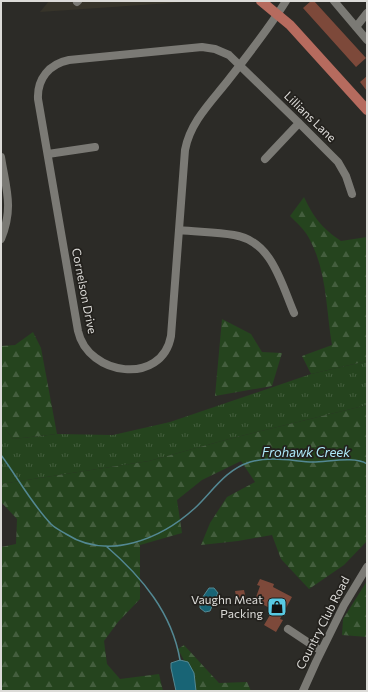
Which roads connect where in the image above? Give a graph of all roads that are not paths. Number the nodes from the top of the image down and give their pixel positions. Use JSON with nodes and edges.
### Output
{"nodes":[{"id":1,"x":261,"y":1,"type":"edge"},
{"id":2,"x":286,"y":1,"type":"edge"},
{"id":3,"x":334,"y":1,"type":"edge"},
{"id":4,"x":367,"y":13,"type":"edge"},
{"id":5,"x":278,"y":14,"type":"junction"},
{"id":6,"x":356,"y":27,"type":"junction"},
{"id":7,"x":367,"y":40,"type":"edge"},
{"id":8,"x":240,"y":65,"type":"junction"},
{"id":9,"x":367,"y":110,"type":"edge"},
{"id":10,"x":299,"y":123,"type":"junction"},
{"id":11,"x":95,"y":147,"type":"dead end"},
{"id":12,"x":48,"y":154,"type":"junction"},
{"id":13,"x":265,"y":159,"type":"dead end"},
{"id":14,"x":1,"y":161,"type":"edge"},
{"id":15,"x":352,"y":194,"type":"dead end"},
{"id":16,"x":179,"y":230,"type":"junction"},
{"id":17,"x":1,"y":239,"type":"edge"},
{"id":18,"x":294,"y":313,"type":"dead end"},
{"id":19,"x":367,"y":567,"type":"edge"},
{"id":20,"x":288,"y":629,"type":"dead end"},
{"id":21,"x":321,"y":651,"type":"junction"},
{"id":22,"x":303,"y":691,"type":"edge"}],
"edges":[{"from":1,"to":5,"type":"main road"},
{"from":2,"to":5,"type":"street","name":"Cornelson Drive"},
{"from":3,"to":6,"type":"street"},
{"from":4,"to":6,"type":"street"},
{"from":5,"to":8,"type":"street","name":"Cornelson Drive"},
{"from":5,"to":9,"type":"main road"},
{"from":6,"to":7,"type":"street"},
{"from":8,"to":10,"type":"street","name":"Lillians Lane"},
{"from":8,"to":12,"type":"street","name":"Cornelson Drive"},
{"from":8,"to":16,"type":"street","name":"Cornelson Drive"},
{"from":10,"to":13,"type":"street"},
{"from":10,"to":15,"type":"street","name":"Lillians Lane"},
{"from":11,"to":12,"type":"street"},
{"from":12,"to":16,"type":"street","name":"Cornelson Drive"},
{"from":14,"to":17,"type":"street"},
{"from":16,"to":18,"type":"street"},
{"from":19,"to":21,"type":"street","name":"Country Club Road"},
{"from":20,"to":21,"type":"street"},
{"from":21,"to":22,"type":"street","name":"Country Club Road"}]}
